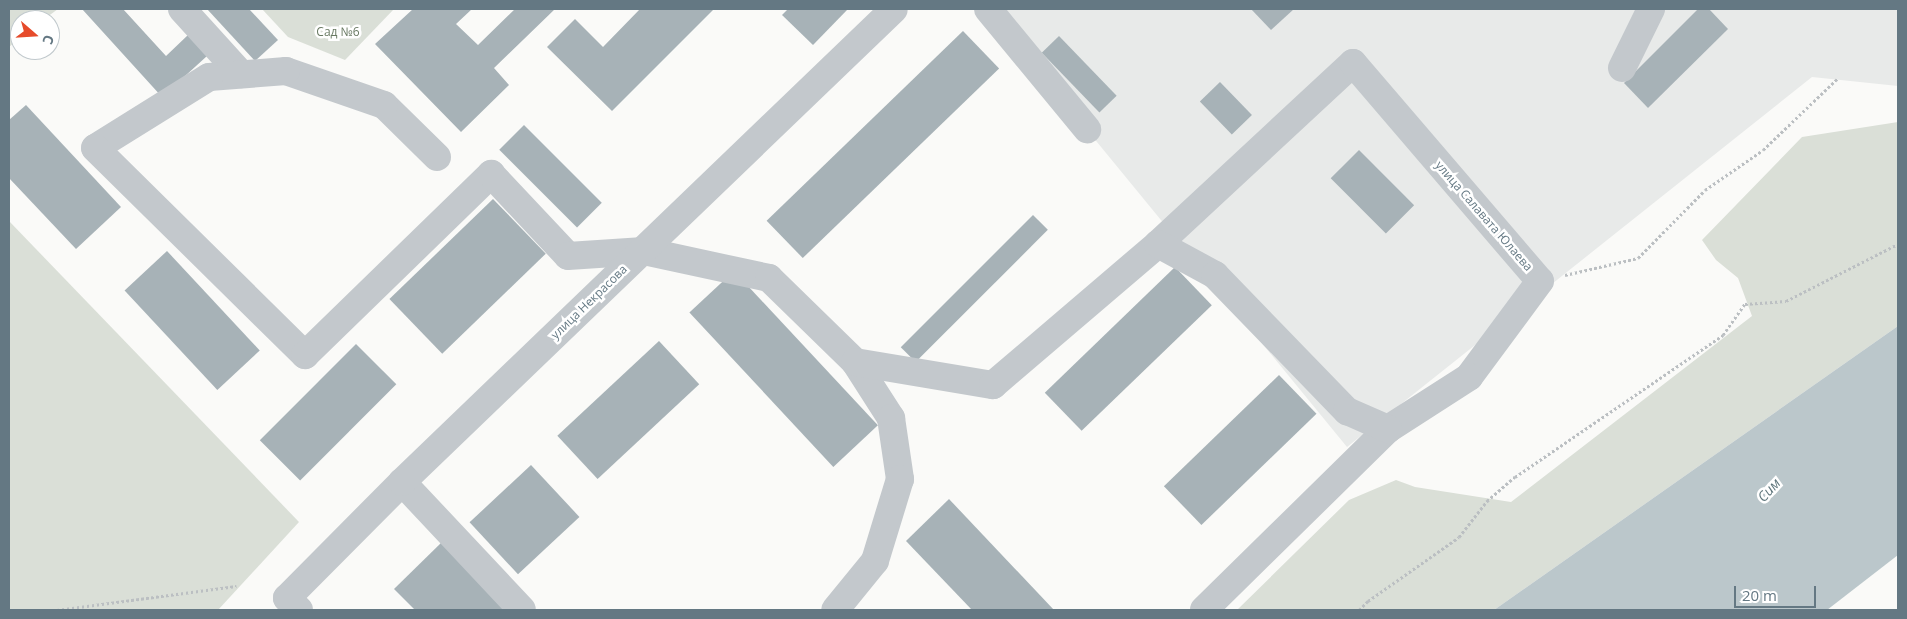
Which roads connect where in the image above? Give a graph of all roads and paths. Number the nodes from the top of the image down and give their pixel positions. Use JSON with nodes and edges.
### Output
{"nodes":[{"id":1,"x":182,"y":9,"type":"edge"},
{"id":2,"x":894,"y":9,"type":"edge"},
{"id":3,"x":988,"y":9,"type":"edge"},
{"id":4,"x":1651,"y":9,"type":"edge"},
{"id":5,"x":1622,"y":68,"type":"dead end"},
{"id":6,"x":241,"y":74,"type":"junction"},
{"id":7,"x":1838,"y":78,"type":"dead end"},
{"id":8,"x":1087,"y":129,"type":"dead end"},
{"id":9,"x":437,"y":157,"type":"dead end"},
{"id":10,"x":1158,"y":244,"type":"junction"},
{"id":11,"x":1898,"y":244,"type":"edge"},
{"id":12,"x":644,"y":250,"type":"junction"},
{"id":13,"x":1540,"y":282,"type":"junction"},
{"id":14,"x":855,"y":362,"type":"junction"},
{"id":15,"x":1388,"y":429,"type":"junction"},
{"id":16,"x":402,"y":482,"type":"junction"},
{"id":17,"x":236,"y":586,"type":"dead end"},
{"id":18,"x":293,"y":604,"type":"edge"},
{"id":19,"x":57,"y":610,"type":"edge"},
{"id":20,"x":522,"y":610,"type":"edge"},
{"id":21,"x":834,"y":610,"type":"edge"},
{"id":22,"x":1204,"y":610,"type":"edge"},
{"id":23,"x":1359,"y":610,"type":"edge"}],
"edges":[{"from":1,"to":6,"type":"street"},
{"from":2,"to":12,"type":"street","name":"улица Некрасова"},
{"from":3,"to":8,"type":"street"},
{"from":4,"to":5,"type":"street"},
{"from":6,"to":9,"type":"street"},
{"from":6,"to":12,"type":"street"},
{"from":7,"to":13,"type":"path"},
{"from":10,"to":13,"type":"street","name":"улица Салавата Юлаева"},
{"from":10,"to":14,"type":"street"},
{"from":10,"to":15,"type":"street"},
{"from":11,"to":23,"type":"path"},
{"from":12,"to":14,"type":"street"},
{"from":12,"to":16,"type":"street","name":"улица Некрасова"},
{"from":13,"to":15,"type":"street","name":"улица Салавата Юлаева"},
{"from":14,"to":21,"type":"street"},
{"from":15,"to":22,"type":"street","name":"улица Салавата Юлаева"},
{"from":16,"to":18,"type":"street","name":"улица Некрасова"},
{"from":16,"to":20,"type":"street"},
{"from":17,"to":19,"type":"path"}]}
